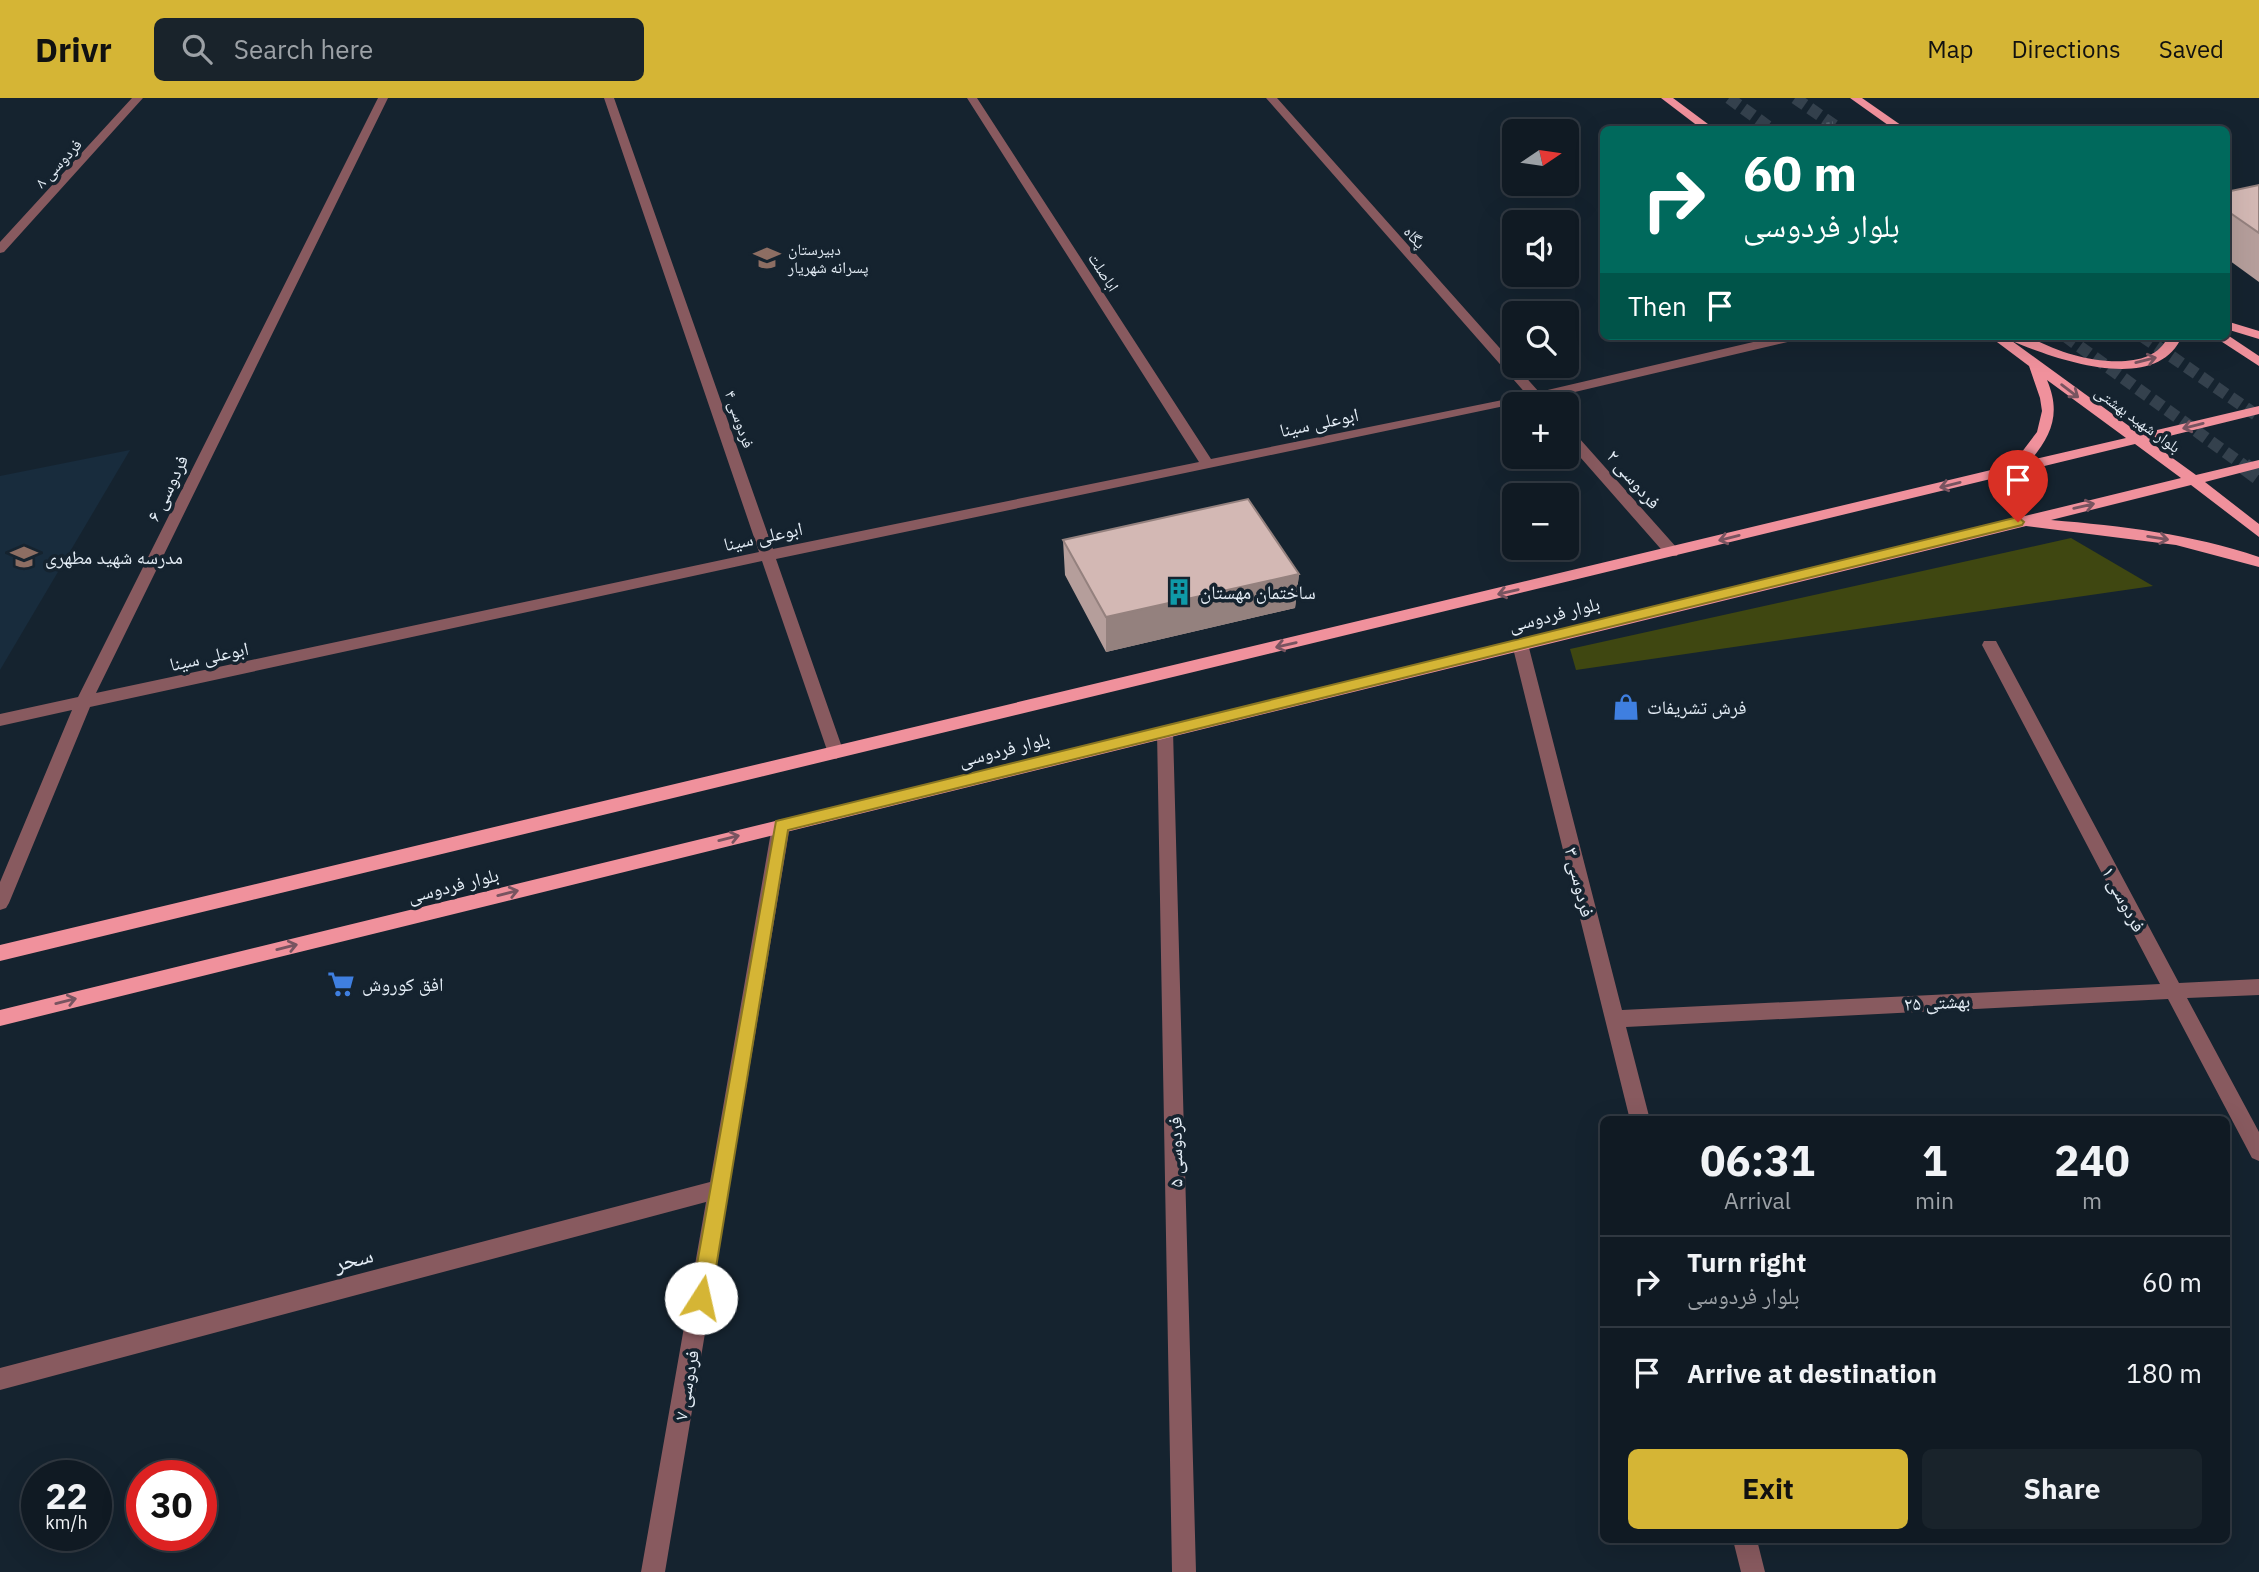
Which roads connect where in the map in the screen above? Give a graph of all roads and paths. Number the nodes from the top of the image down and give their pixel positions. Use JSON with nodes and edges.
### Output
{"nodes":[{"id":1,"x":138,"y":98,"type":"edge"},
{"id":2,"x":383,"y":98,"type":"edge"},
{"id":3,"x":609,"y":98,"type":"edge"},
{"id":4,"x":972,"y":98,"type":"edge"},
{"id":5,"x":1271,"y":98,"type":"edge"},
{"id":6,"x":1666,"y":98,"type":"edge"},
{"id":7,"x":1855,"y":98,"type":"edge"},
{"id":8,"x":1705,"y":126,"type":"edge"},
{"id":9,"x":1897,"y":126,"type":"edge"},
{"id":10,"x":0,"y":249,"type":"edge"},
{"id":11,"x":2230,"y":326,"type":"edge"},
{"id":12,"x":2259,"y":335,"type":"edge"},
{"id":13,"x":1780,"y":340,"type":"edge"},
{"id":14,"x":2001,"y":340,"type":"edge"},
{"id":15,"x":2021,"y":340,"type":"edge"},
{"id":16,"x":2173,"y":340,"type":"edge"},
{"id":17,"x":2226,"y":340,"type":"edge"},
{"id":18,"x":2259,"y":362,"type":"edge"},
{"id":19,"x":2033,"y":363,"type":"junction"},
{"id":20,"x":1532,"y":392,"type":"edge"},
{"id":21,"x":1571,"y":392,"type":"edge"},
{"id":22,"x":1502,"y":407,"type":"edge"},
{"id":23,"x":2259,"y":410,"type":"edge"},
{"id":24,"x":2136,"y":439,"type":"junction"},
{"id":25,"x":1579,"y":447,"type":"edge"},
{"id":26,"x":1207,"y":464,"type":"junction"},
{"id":27,"x":2259,"y":464,"type":"edge"},
{"id":28,"x":2016,"y":469,"type":"junction"},
{"id":29,"x":2193,"y":480,"type":"junction"},
{"id":30,"x":2018,"y":522,"type":"junction"},
{"id":31,"x":2259,"y":532,"type":"edge"},
{"id":32,"x":1672,"y":552,"type":"junction"},
{"id":33,"x":769,"y":555,"type":"junction"},
{"id":34,"x":2259,"y":562,"type":"edge"},
{"id":35,"x":1520,"y":644,"type":"junction"},
{"id":36,"x":1990,"y":645,"type":"dead end"},
{"id":37,"x":84,"y":702,"type":"junction"},
{"id":38,"x":0,"y":720,"type":"edge"},
{"id":39,"x":1166,"y":731,"type":"junction"},
{"id":40,"x":836,"y":753,"type":"junction"},
{"id":41,"x":781,"y":825,"type":"junction"},
{"id":42,"x":0,"y":903,"type":"edge"},
{"id":43,"x":0,"y":953,"type":"edge"},
{"id":44,"x":2259,"y":987,"type":"edge"},
{"id":45,"x":2173,"y":990,"type":"junction"},
{"id":46,"x":0,"y":1018,"type":"edge"},
{"id":47,"x":1614,"y":1018,"type":"junction"},
{"id":48,"x":1639,"y":1116,"type":"edge"},
{"id":49,"x":2259,"y":1152,"type":"edge"},
{"id":50,"x":720,"y":1189,"type":"junction"},
{"id":51,"x":0,"y":1379,"type":"edge"},
{"id":52,"x":1746,"y":1543,"type":"edge"},
{"id":53,"x":653,"y":1572,"type":"edge"},
{"id":54,"x":1184,"y":1572,"type":"edge"},
{"id":55,"x":1754,"y":1572,"type":"edge"}],
"edges":[{"from":1,"to":10,"type":"street","name":"فردوسی ۸"},
{"from":2,"to":37,"type":"street","name":"فردوسی ۶"},
{"from":3,"to":33,"type":"street","name":"فردوسی ۴"},
{"from":4,"to":26,"type":"street","name":"اباصلت"},
{"from":5,"to":20,"type":"street","name":"پگاه"},
{"from":6,"to":8,"type":"main road"},
{"from":7,"to":9,"type":"main road"},
{"from":11,"to":12,"type":"main road"},
{"from":13,"to":21,"type":"street","name":"ابوعلی سینا"},
{"from":14,"to":19,"type":"main road","name":"بلوار شهید بهشتی"},
{"from":15,"to":16,"type":"main road","one_way":true},
{"from":17,"to":18,"type":"main road"},
{"from":19,"to":24,"type":"main road","name":"بلوار شهید بهشتی","one_way":true},
{"from":19,"to":28,"type":"main road"},
{"from":22,"to":26,"type":"street","name":"ابوعلی سینا"},
{"from":23,"to":24,"type":"main road","name":"بلوار فردوسی","one_way":true},
{"from":24,"to":28,"type":"main road","name":"بلوار فردوسی"},
{"from":24,"to":29,"type":"main road","name":"بلوار شهید بهشتی"},
{"from":25,"to":32,"type":"street","name":"فردوسی ۲"},
{"from":26,"to":33,"type":"street","name":"ابوعلی سینا"},
{"from":27,"to":29,"type":"main road","name":"بلوار فردوسی"},
{"from":28,"to":32,"type":"main road","name":"بلوار فردوسی","one_way":true},
{"from":30,"to":29,"type":"main road","name":"بلوار فردوسی","one_way":true},
{"from":29,"to":31,"type":"main road","name":"بلوار شهید بهشتی"},
{"from":30,"to":34,"type":"main road","one_way":true},
{"from":30,"to":35,"type":"main road","name":"بلوار فردوسی"},
{"from":32,"to":40,"type":"main road","name":"بلوار فردوسی","one_way":true},
{"from":33,"to":37,"type":"street","name":"ابوعلی سینا"},
{"from":33,"to":40,"type":"street","name":"فردوسی ۴"},
{"from":35,"to":39,"type":"main road","name":"بلوار فردوسی"},
{"from":35,"to":47,"type":"street","name":"فردوسی ۳"},
{"from":36,"to":45,"type":"street","name":"فردوسی ۱"},
{"from":37,"to":38,"type":"street","name":"ابوعلی سینا"},
{"from":37,"to":42,"type":"street","name":"فردوسی ۶"},
{"from":39,"to":41,"type":"main road","name":"بلوار فردوسی"},
{"from":39,"to":54,"type":"street","name":"فردوسی ۵"},
{"from":40,"to":43,"type":"main road","name":"بلوار فردوسی"},
{"from":46,"to":41,"type":"main road","name":"بلوار فردوسی","one_way":true},
{"from":41,"to":50,"type":"street","name":"فردوسی ۷"},
{"from":44,"to":45,"type":"street","name":"بهشتی ۲۵"},
{"from":45,"to":47,"type":"street","name":"بهشتی ۲۵"},
{"from":45,"to":49,"type":"street","name":"فردوسی ۱"},
{"from":47,"to":48,"type":"street","name":"فردوسی ۳"},
{"from":50,"to":51,"type":"street","name":"سحر"},
{"from":50,"to":53,"type":"street","name":"فردوسی ۷"},
{"from":52,"to":55,"type":"street"}]}
